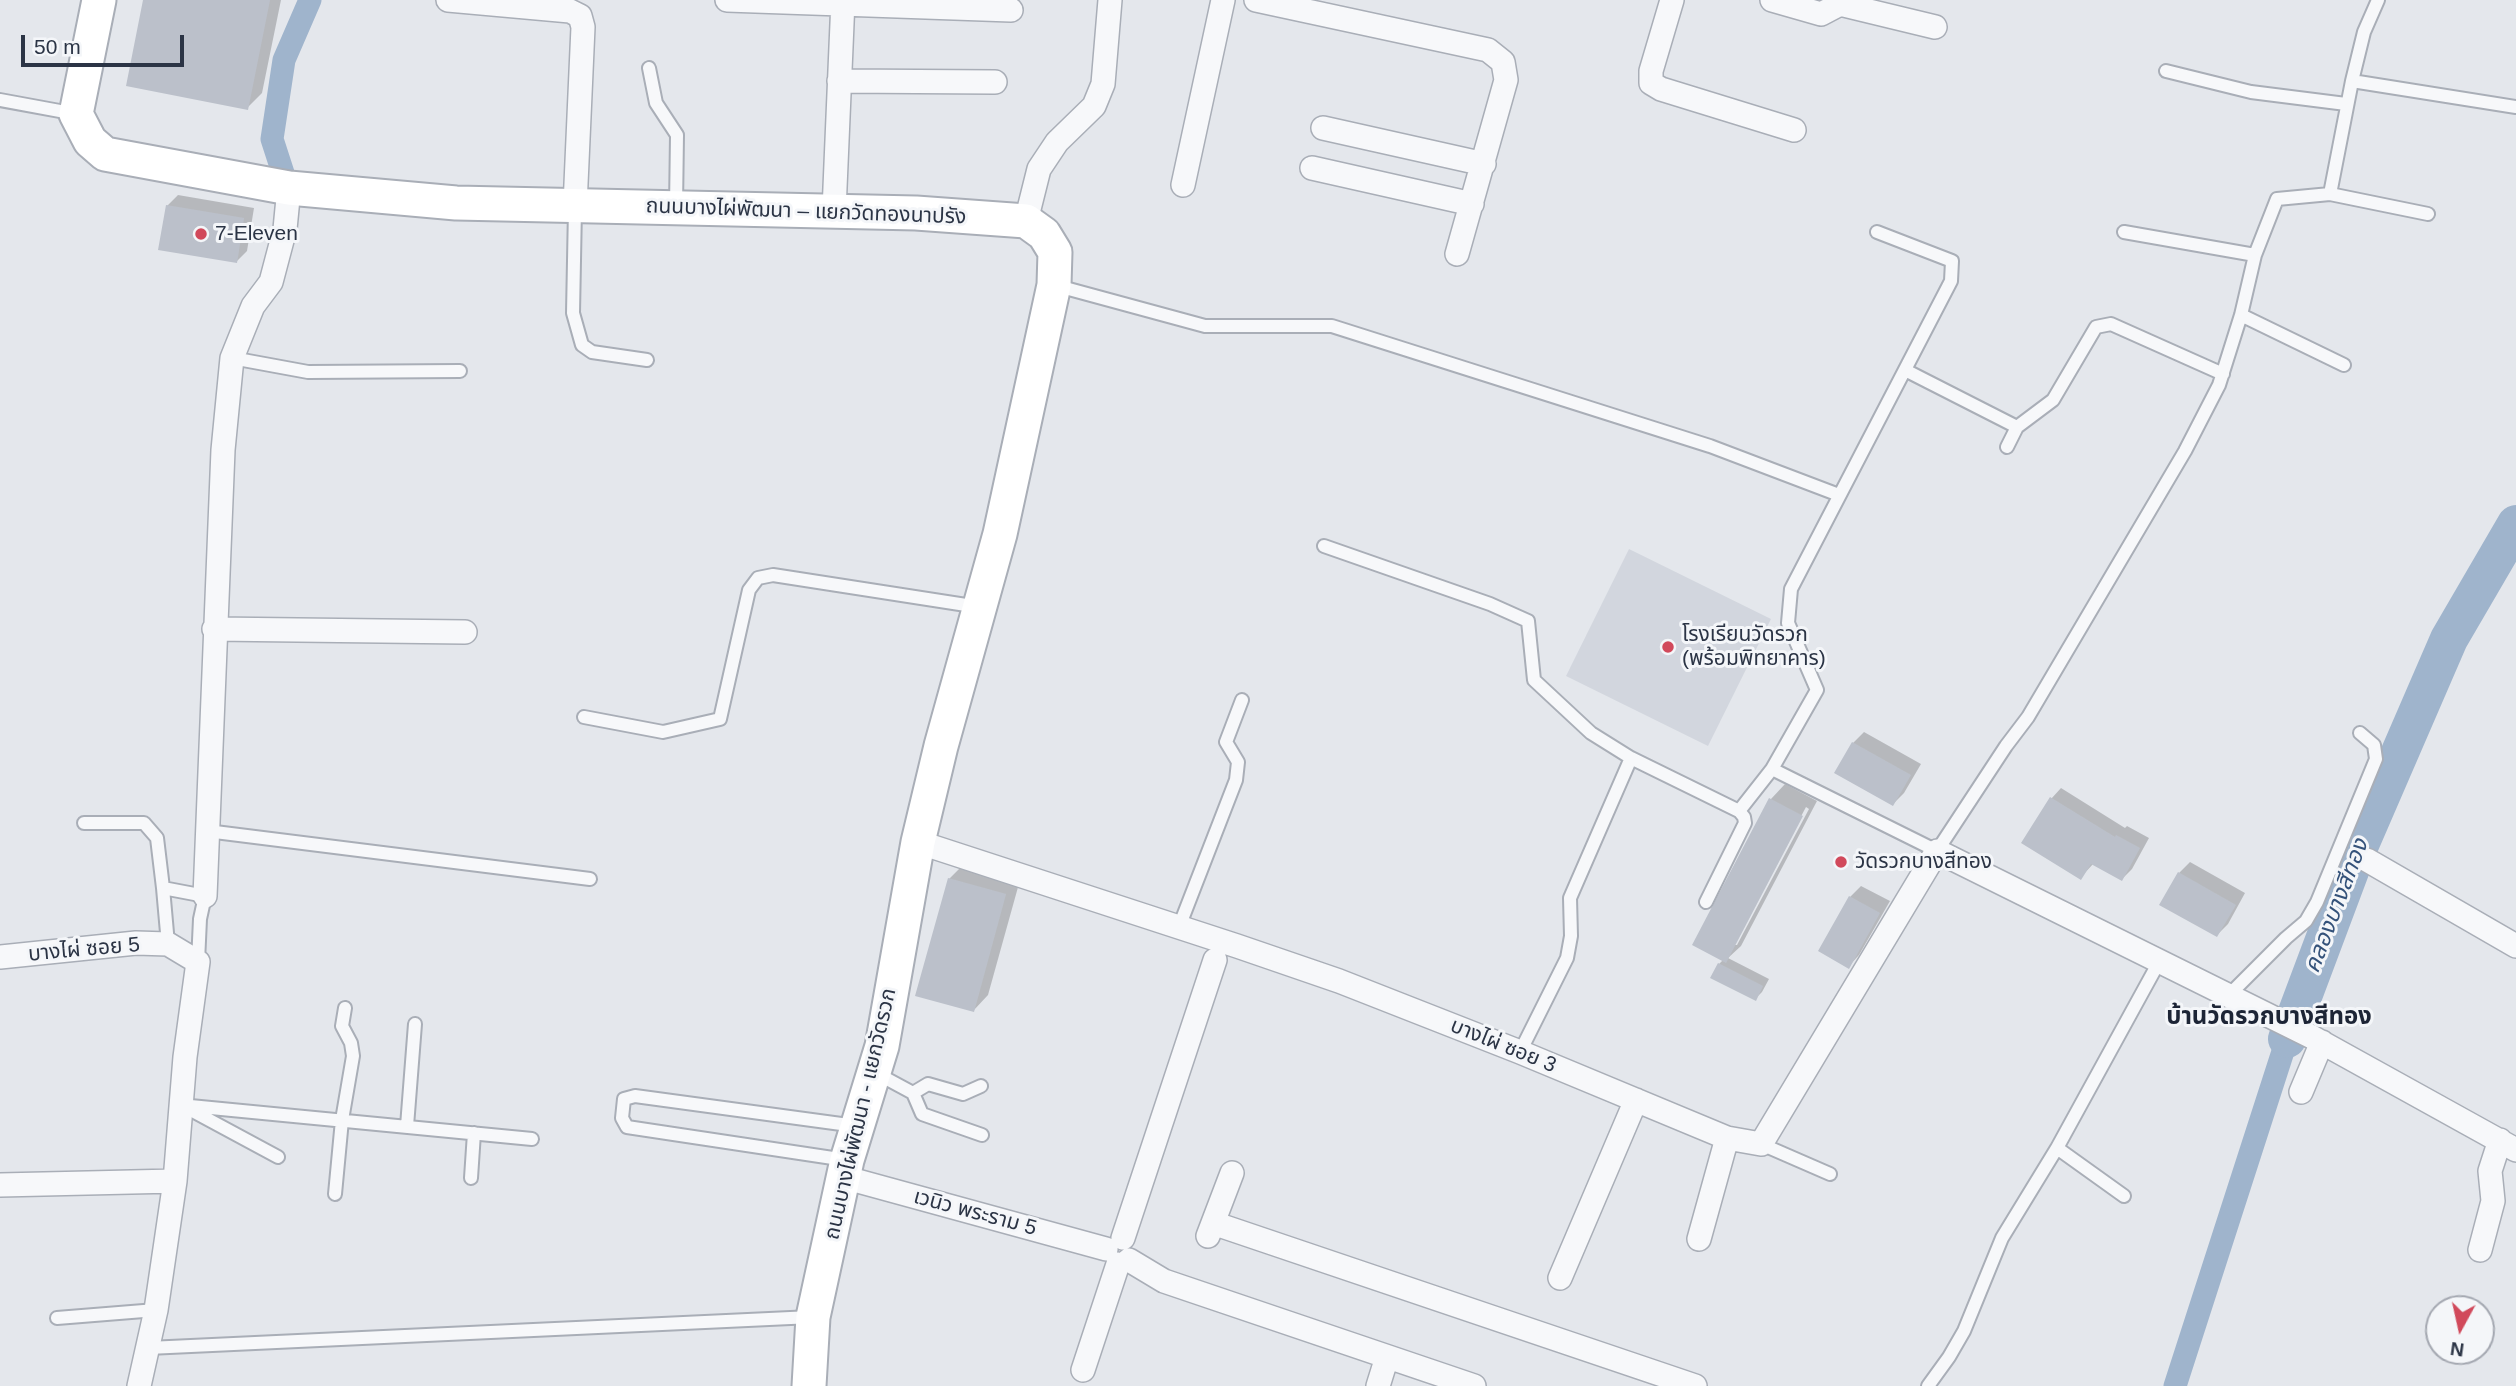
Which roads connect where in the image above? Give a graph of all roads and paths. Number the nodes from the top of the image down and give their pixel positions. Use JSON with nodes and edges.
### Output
{"nodes":[{"id":1,"x":99,"y":0,"type":"edge"},
{"id":2,"x":448,"y":0,"type":"edge"},
{"id":3,"x":727,"y":0,"type":"edge"},
{"id":4,"x":1110,"y":0,"type":"edge"},
{"id":5,"x":1223,"y":0,"type":"edge"},
{"id":6,"x":1256,"y":0,"type":"edge"},
{"id":7,"x":1672,"y":0,"type":"edge"},
{"id":8,"x":1772,"y":0,"type":"edge"},
{"id":9,"x":2378,"y":0,"type":"edge"},
{"id":10,"x":843,"y":2,"type":"edge"},
{"id":11,"x":1838,"y":2,"type":"edge"},
{"id":12,"x":1011,"y":10,"type":"dead end"},
{"id":13,"x":1934,"y":27,"type":"dead end"},
{"id":14,"x":649,"y":68,"type":"dead end"},
{"id":15,"x":2166,"y":71,"type":"dead end"},
{"id":16,"x":839,"y":81,"type":"junction"},
{"id":17,"x":2352,"y":81,"type":"junction"},
{"id":18,"x":995,"y":82,"type":"dead end"},
{"id":19,"x":0,"y":100,"type":"edge"},
{"id":20,"x":2346,"y":104,"type":"junction"},
{"id":21,"x":2516,"y":107,"type":"edge"},
{"id":22,"x":76,"y":114,"type":"junction"},
{"id":23,"x":1323,"y":128,"type":"dead end"},
{"id":24,"x":1794,"y":130,"type":"dead end"},
{"id":25,"x":1484,"y":164,"type":"junction"},
{"id":26,"x":1312,"y":168,"type":"dead end"},
{"id":27,"x":1183,"y":185,"type":"dead end"},
{"id":28,"x":289,"y":188,"type":"junction"},
{"id":29,"x":2330,"y":194,"type":"junction"},
{"id":30,"x":1472,"y":204,"type":"junction"},
{"id":31,"x":575,"y":206,"type":"junction"},
{"id":32,"x":676,"y":208,"type":"junction"},
{"id":33,"x":834,"y":211,"type":"junction"},
{"id":34,"x":2428,"y":214,"type":"dead end"},
{"id":35,"x":1026,"y":220,"type":"junction"},
{"id":36,"x":1877,"y":232,"type":"dead end"},
{"id":37,"x":2124,"y":232,"type":"dead end"},
{"id":38,"x":1457,"y":254,"type":"dead end"},
{"id":39,"x":2255,"y":255,"type":"junction"},
{"id":40,"x":1054,"y":285,"type":"junction"},
{"id":41,"x":2241,"y":315,"type":"junction"},
{"id":42,"x":232,"y":358,"type":"junction"},
{"id":43,"x":646,"y":360,"type":"dead end"},
{"id":44,"x":2344,"y":365,"type":"dead end"},
{"id":45,"x":1905,"y":370,"type":"junction"},
{"id":46,"x":460,"y":371,"type":"dead end"},
{"id":47,"x":2223,"y":374,"type":"junction"},
{"id":48,"x":2017,"y":427,"type":"junction"},
{"id":49,"x":2007,"y":447,"type":"dead end"},
{"id":50,"x":1839,"y":495,"type":"junction"},
{"id":51,"x":1324,"y":546,"type":"dead end"},
{"id":52,"x":980,"y":607,"type":"junction"},
{"id":53,"x":214,"y":629,"type":"junction"},
{"id":54,"x":466,"y":632,"type":"dead end"},
{"id":55,"x":1242,"y":700,"type":"dead end"},
{"id":56,"x":584,"y":717,"type":"dead end"},
{"id":57,"x":2360,"y":733,"type":"dead end"},
{"id":58,"x":1631,"y":758,"type":"junction"},
{"id":59,"x":1772,"y":769,"type":"junction"},
{"id":60,"x":1739,"y":811,"type":"junction"},
{"id":61,"x":84,"y":823,"type":"dead end"},
{"id":62,"x":207,"y":831,"type":"junction"},
{"id":63,"x":918,"y":842,"type":"junction"},
{"id":64,"x":1937,"y":850,"type":"junction"},
{"id":65,"x":2367,"y":860,"type":"dead end"},
{"id":66,"x":590,"y":879,"type":"dead end"},
{"id":67,"x":163,"y":888,"type":"junction"},
{"id":68,"x":205,"y":896,"type":"junction"},
{"id":69,"x":1706,"y":902,"type":"dead end"},
{"id":70,"x":1179,"y":927,"type":"junction"},
{"id":71,"x":168,"y":944,"type":"junction"},
{"id":72,"x":2516,"y":946,"type":"edge"},
{"id":73,"x":0,"y":957,"type":"edge"},
{"id":74,"x":1215,"y":960,"type":"dead end"},
{"id":75,"x":198,"y":962,"type":"junction"},
{"id":76,"x":2159,"y":962,"type":"junction"},
{"id":77,"x":2228,"y":996,"type":"junction"},
{"id":78,"x":345,"y":1008,"type":"dead end"},
{"id":79,"x":415,"y":1024,"type":"dead end"},
{"id":80,"x":2317,"y":1039,"type":"junction"},
{"id":81,"x":1520,"y":1052,"type":"junction"},
{"id":82,"x":874,"y":1072,"type":"junction"},
{"id":83,"x":981,"y":1086,"type":"dead end"},
{"id":84,"x":2301,"y":1092,"type":"dead end"},
{"id":85,"x":913,"y":1093,"type":"junction"},
{"id":86,"x":1636,"y":1100,"type":"junction"},
{"id":87,"x":180,"y":1105,"type":"junction"},
{"id":88,"x":342,"y":1120,"type":"junction"},
{"id":89,"x":407,"y":1126,"type":"junction"},
{"id":90,"x":858,"y":1126,"type":"junction"},
{"id":91,"x":474,"y":1133,"type":"junction"},
{"id":92,"x":982,"y":1135,"type":"dead end"},
{"id":93,"x":1727,"y":1138,"type":"junction"},
{"id":94,"x":532,"y":1139,"type":"dead end"},
{"id":95,"x":1761,"y":1144,"type":"junction"},
{"id":96,"x":2508,"y":1145,"type":"edge"},
{"id":97,"x":2057,"y":1148,"type":"junction"},
{"id":98,"x":278,"y":1157,"type":"dead end"},
{"id":99,"x":845,"y":1168,"type":"junction"},
{"id":100,"x":1232,"y":1173,"type":"dead end"},
{"id":101,"x":1830,"y":1174,"type":"dead end"},
{"id":102,"x":471,"y":1178,"type":"dead end"},
{"id":103,"x":175,"y":1181,"type":"junction"},
{"id":104,"x":0,"y":1185,"type":"edge"},
{"id":105,"x":335,"y":1194,"type":"dead end"},
{"id":106,"x":2124,"y":1196,"type":"dead end"},
{"id":107,"x":1699,"y":1239,"type":"dead end"},
{"id":108,"x":2480,"y":1250,"type":"dead end"},
{"id":109,"x":1119,"y":1253,"type":"junction"},
{"id":110,"x":1560,"y":1278,"type":"dead end"},
{"id":111,"x":156,"y":1310,"type":"junction"},
{"id":112,"x":813,"y":1317,"type":"junction"},
{"id":113,"x":57,"y":1318,"type":"dead end"},
{"id":114,"x":148,"y":1348,"type":"junction"},
{"id":115,"x":1387,"y":1357,"type":"junction"},
{"id":116,"x":1083,"y":1370,"type":"dead end"},
{"id":117,"x":139,"y":1386,"type":"edge"},
{"id":118,"x":809,"y":1386,"type":"edge"},
{"id":119,"x":1378,"y":1386,"type":"edge"},
{"id":120,"x":1474,"y":1386,"type":"edge"},
{"id":121,"x":1695,"y":1386,"type":"edge"},
{"id":122,"x":1928,"y":1386,"type":"edge"}],
"edges":[{"from":1,"to":22,"type":"street"},
{"from":2,"to":31,"type":"street"},
{"from":3,"to":10,"type":"street"},
{"from":4,"to":35,"type":"street"},
{"from":5,"to":27,"type":"street"},
{"from":6,"to":25,"type":"street"},
{"from":7,"to":24,"type":"street"},
{"from":8,"to":11,"type":"street"},
{"from":9,"to":17,"type":"lane"},
{"from":10,"to":12,"type":"street"},
{"from":10,"to":16,"type":"street"},
{"from":11,"to":13,"type":"street"},
{"from":14,"to":32,"type":"lane"},
{"from":15,"to":20,"type":"lane"},
{"from":16,"to":18,"type":"street"},
{"from":16,"to":33,"type":"street"},
{"from":17,"to":20,"type":"lane"},
{"from":17,"to":21,"type":"lane"},
{"from":19,"to":22,"type":"lane"},
{"from":20,"to":29,"type":"lane"},
{"from":22,"to":28,"type":"street","name":"ถนนบางไผ่พัฒนา – แยกวัดทองนาปรัง"},
{"from":23,"to":25,"type":"street"},
{"from":25,"to":30,"type":"street"},
{"from":26,"to":30,"type":"street"},
{"from":28,"to":31,"type":"street","name":"ถนนบางไผ่พัฒนา – แยกวัดทองนาปรัง"},
{"from":28,"to":42,"type":"street"},
{"from":29,"to":34,"type":"lane"},
{"from":29,"to":39,"type":"lane"},
{"from":30,"to":38,"type":"street"},
{"from":31,"to":32,"type":"street","name":"ถนนบางไผ่พัฒนา – แยกวัดทองนาปรัง"},
{"from":31,"to":43,"type":"lane"},
{"from":32,"to":33,"type":"street","name":"ถนนบางไผ่พัฒนา – แยกวัดทองนาปรัง"},
{"from":33,"to":35,"type":"street","name":"ถนนบางไผ่พัฒนา – แยกวัดทองนาปรัง"},
{"from":35,"to":40,"type":"street"},
{"from":36,"to":45,"type":"lane"},
{"from":37,"to":39,"type":"lane"},
{"from":39,"to":41,"type":"lane"},
{"from":40,"to":50,"type":"lane"},
{"from":40,"to":52,"type":"street"},
{"from":41,"to":44,"type":"lane"},
{"from":41,"to":47,"type":"lane"},
{"from":42,"to":46,"type":"lane"},
{"from":42,"to":53,"type":"street"},
{"from":45,"to":48,"type":"lane"},
{"from":45,"to":50,"type":"lane"},
{"from":47,"to":48,"type":"lane"},
{"from":47,"to":64,"type":"lane"},
{"from":48,"to":49,"type":"lane"},
{"from":50,"to":59,"type":"lane"},
{"from":51,"to":58,"type":"lane"},
{"from":52,"to":56,"type":"lane"},
{"from":52,"to":63,"type":"street"},
{"from":53,"to":54,"type":"street"},
{"from":53,"to":62,"type":"street"},
{"from":55,"to":70,"type":"lane"},
{"from":57,"to":77,"type":"lane"},
{"from":58,"to":60,"type":"lane"},
{"from":58,"to":81,"type":"lane"},
{"from":59,"to":60,"type":"lane"},
{"from":59,"to":64,"type":"lane"},
{"from":60,"to":69,"type":"lane"},
{"from":61,"to":67,"type":"lane"},
{"from":62,"to":66,"type":"lane"},
{"from":62,"to":68,"type":"street"},
{"from":63,"to":70,"type":"street","name":"บางไผ่ ซอย 3"},
{"from":63,"to":82,"type":"street","name":"ถนนบางไผ่พัฒนา - แยกวัดรวก"},
{"from":64,"to":76,"type":"street"},
{"from":64,"to":95,"type":"street"},
{"from":65,"to":72,"type":"street"},
{"from":67,"to":68,"type":"lane"},
{"from":67,"to":71,"type":"lane"},
{"from":68,"to":75,"type":"lane"},
{"from":70,"to":81,"type":"street","name":"บางไผ่ ซอย 3"},
{"from":71,"to":73,"type":"street","name":"บางไผ่ ซอย 5"},
{"from":71,"to":75,"type":"street"},
{"from":74,"to":109,"type":"street"},
{"from":75,"to":87,"type":"street"},
{"from":76,"to":77,"type":"street"},
{"from":76,"to":97,"type":"lane"},
{"from":77,"to":80,"type":"street"},
{"from":78,"to":88,"type":"lane"},
{"from":79,"to":89,"type":"lane"},
{"from":80,"to":84,"type":"street"},
{"from":80,"to":96,"type":"street"},
{"from":81,"to":86,"type":"street","name":"บางไผ่ ซอย 3"},
{"from":82,"to":85,"type":"lane"},
{"from":82,"to":90,"type":"street","name":"ถนนบางไผ่พัฒนา - แยกวัดรวก"},
{"from":83,"to":85,"type":"lane"},
{"from":85,"to":92,"type":"lane"},
{"from":86,"to":93,"type":"street","name":"บางไผ่ ซอย 3"},
{"from":86,"to":110,"type":"street"},
{"from":87,"to":88,"type":"lane"},
{"from":87,"to":98,"type":"lane"},
{"from":87,"to":103,"type":"street"},
{"from":88,"to":89,"type":"lane"},
{"from":88,"to":105,"type":"lane"},
{"from":89,"to":91,"type":"lane"},
{"from":90,"to":99,"type":"street","name":"ถนนบางไผ่พัฒนา - แยกวัดรวก"},
{"from":90,"to":99,"type":"lane"},
{"from":91,"to":94,"type":"lane"},
{"from":91,"to":102,"type":"lane"},
{"from":93,"to":95,"type":"street","name":"บางไผ่ ซอย 3"},
{"from":93,"to":107,"type":"street"},
{"from":95,"to":101,"type":"lane"},
{"from":96,"to":108,"type":"street"},
{"from":97,"to":106,"type":"lane"},
{"from":97,"to":122,"type":"lane"},
{"from":99,"to":109,"type":"street","name":"เวนิว พระราม 5"},
{"from":99,"to":112,"type":"street","name":"ถนนบางไผ่พัฒนา - แยกวัดรวก"},
{"from":100,"to":121,"type":"street"},
{"from":103,"to":104,"type":"street"},
{"from":103,"to":111,"type":"street"},
{"from":109,"to":115,"type":"street","name":"เวนิว พระราม 5"},
{"from":109,"to":116,"type":"street"},
{"from":111,"to":113,"type":"lane"},
{"from":111,"to":114,"type":"street"},
{"from":112,"to":114,"type":"lane"},
{"from":112,"to":118,"type":"street","name":"ถนนบางไผ่พัฒนา - แยกวัดรวก"},
{"from":114,"to":117,"type":"street"},
{"from":115,"to":119,"type":"street"},
{"from":115,"to":120,"type":"street","name":"เวนิว พระราม 5"}]}
